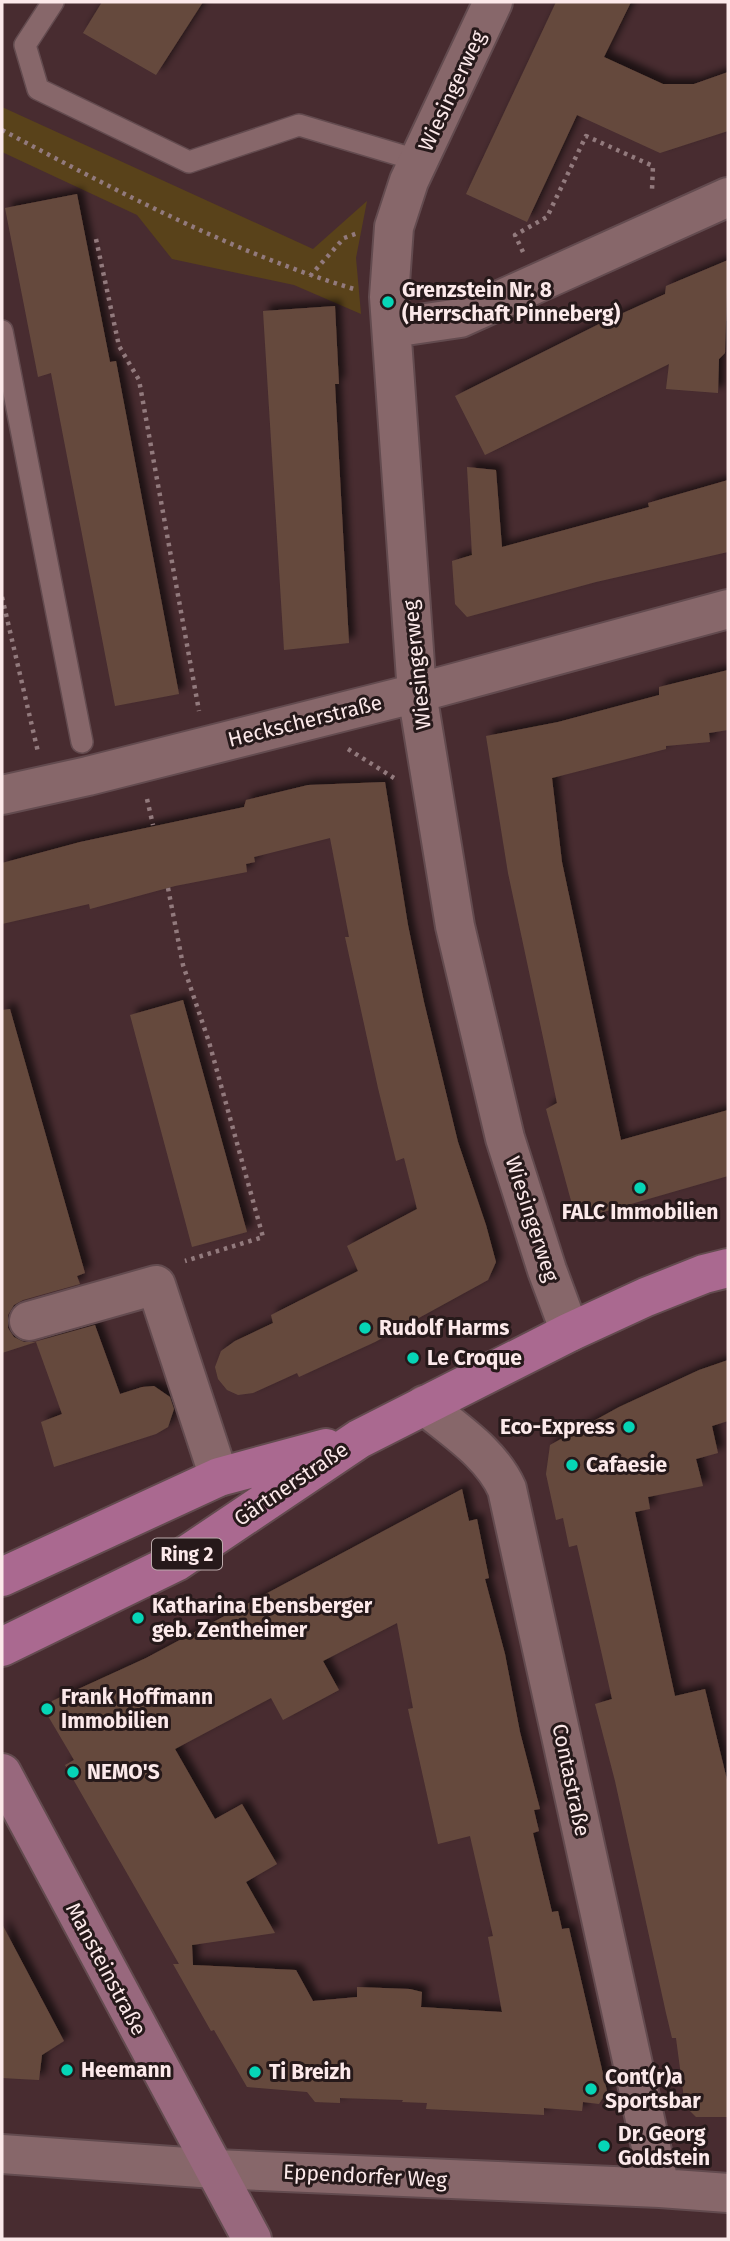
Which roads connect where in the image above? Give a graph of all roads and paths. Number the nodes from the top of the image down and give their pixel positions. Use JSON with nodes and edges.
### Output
{"nodes":[{"id":1,"x":53,"y":2,"type":"edge"},
{"id":2,"x":494,"y":2,"type":"edge"},
{"id":3,"x":2,"y":130,"type":"edge"},
{"id":4,"x":419,"y":161,"type":"junction"},
{"id":5,"x":728,"y":197,"type":"edge"},
{"id":6,"x":652,"y":198,"type":"dead end"},
{"id":7,"x":366,"y":230,"type":"dead end"},
{"id":8,"x":96,"y":239,"type":"dead end"},
{"id":9,"x":525,"y":258,"type":"dead end"},
{"id":10,"x":310,"y":276,"type":"junction"},
{"id":11,"x":362,"y":291,"type":"dead end"},
{"id":12,"x":392,"y":328,"type":"junction"},
{"id":13,"x":2,"y":331,"type":"edge"},
{"id":14,"x":2,"y":597,"type":"edge"},
{"id":15,"x":728,"y":609,"type":"edge"},
{"id":16,"x":417,"y":693,"type":"junction"},
{"id":17,"x":199,"y":715,"type":"dead end"},
{"id":18,"x":82,"y":742,"type":"dead end"},
{"id":19,"x":341,"y":745,"type":"dead end"},
{"id":20,"x":38,"y":752,"type":"dead end"},
{"id":21,"x":396,"y":779,"type":"dead end"},
{"id":22,"x":146,"y":794,"type":"dead end"},
{"id":23,"x":2,"y":795,"type":"edge"},
{"id":24,"x":153,"y":825,"type":"dead end"},
{"id":25,"x":167,"y":888,"type":"dead end"},
{"id":26,"x":728,"y":1268,"type":"edge"},
{"id":27,"x":156,"y":1285,"type":"junction"},
{"id":28,"x":29,"y":1321,"type":"dead end"},
{"id":29,"x":570,"y":1332,"type":"junction"},
{"id":30,"x":424,"y":1405,"type":"junction"},
{"id":31,"x":359,"y":1439,"type":"junction"},
{"id":32,"x":219,"y":1477,"type":"junction"},
{"id":33,"x":2,"y":1577,"type":"edge"},
{"id":34,"x":2,"y":1647,"type":"edge"},
{"id":35,"x":2,"y":1773,"type":"edge"},
{"id":36,"x":2,"y":2154,"type":"edge"},
{"id":37,"x":215,"y":2169,"type":"junction"},
{"id":38,"x":660,"y":2188,"type":"junction"},
{"id":39,"x":728,"y":2193,"type":"edge"},
{"id":40,"x":252,"y":2239,"type":"edge"}],
"edges":[{"from":1,"to":4,"type":"lane"},
{"from":2,"to":4,"type":"street","name":"Wiesingerweg"},
{"from":3,"to":10,"type":"path"},
{"from":4,"to":12,"type":"street","name":"Wiesingerweg"},
{"from":5,"to":12,"type":"street"},
{"from":6,"to":9,"type":"path"},
{"from":7,"to":10,"type":"path"},
{"from":8,"to":17,"type":"path"},
{"from":10,"to":11,"type":"path"},
{"from":12,"to":16,"type":"street","name":"Wiesingerweg"},
{"from":13,"to":18,"type":"lane"},
{"from":14,"to":20,"type":"path"},
{"from":15,"to":16,"type":"street","name":"Heckscherstraße"},
{"from":16,"to":23,"type":"street","name":"Heckscherstraße"},
{"from":16,"to":29,"type":"street","name":"Wiesingerweg"},
{"from":19,"to":21,"type":"path"},
{"from":22,"to":24,"type":"path"},
{"from":25,"to":27,"type":"path"},
{"from":26,"to":29,"type":"main road","name":"Gärtnerstraße","number":"Ring 2"},
{"from":27,"to":28,"type":"street"},
{"from":27,"to":32,"type":"street"},
{"from":29,"to":30,"type":"main road","name":"Gärtnerstraße","number":"Ring 2"},
{"from":30,"to":31,"type":"main road","name":"Gärtnerstraße","number":"Ring 2"},
{"from":30,"to":38,"type":"street","name":"Contastraße"},
{"from":31,"to":32,"type":"main road","name":"Gärtnerstraße","number":"Ring 2"},
{"from":31,"to":34,"type":"main road","name":"Gärtnerstraße","number":"Ring 2"},
{"from":32,"to":33,"type":"main road","name":"Gärtnerstraße","number":"Ring 2"},
{"from":35,"to":37,"type":"street","name":"Mansteinstraße"},
{"from":36,"to":37,"type":"street","name":"Eppendorfer Weg"},
{"from":37,"to":38,"type":"street","name":"Eppendorfer Weg"},
{"from":37,"to":40,"type":"street","name":"Mansteinstraße"},
{"from":38,"to":39,"type":"street","name":"Eppendorfer Weg"}]}
